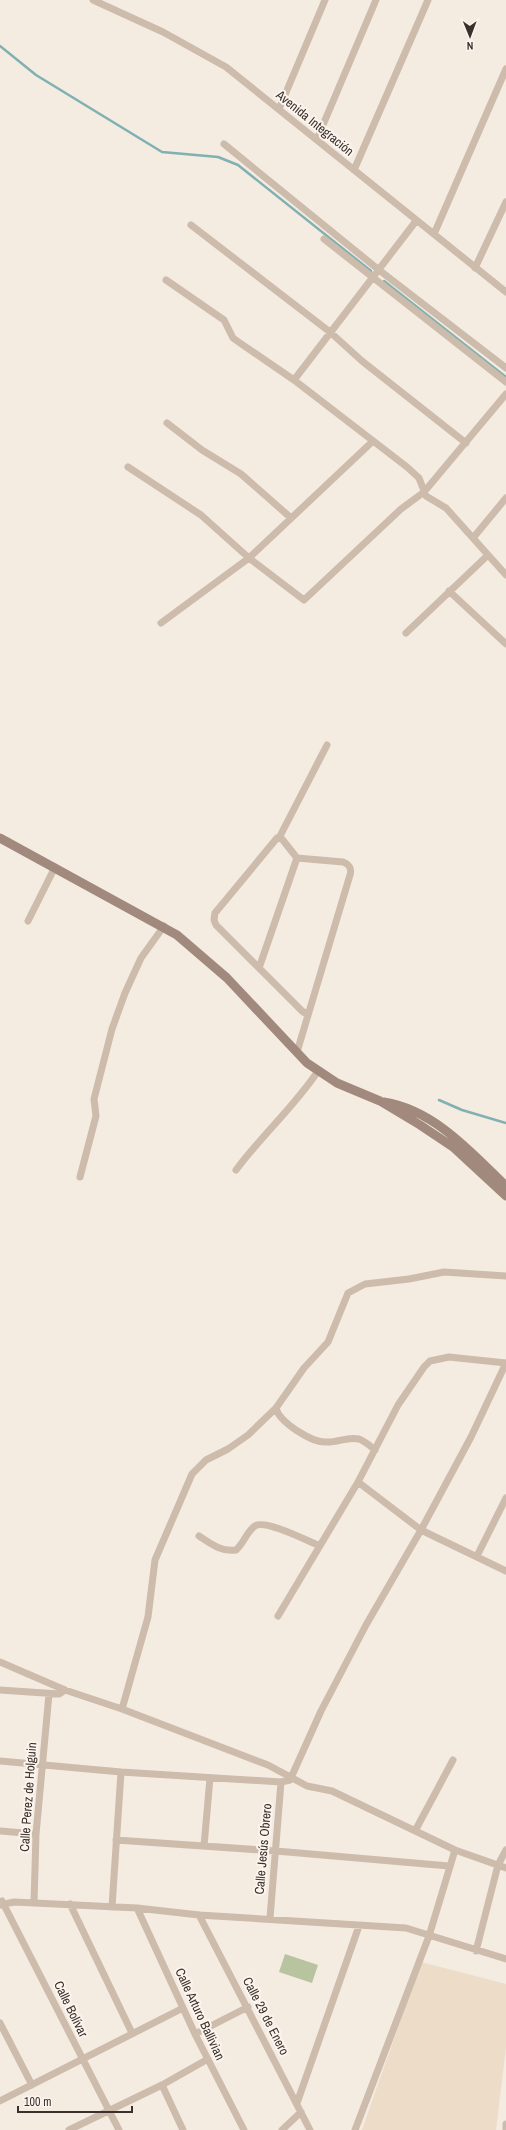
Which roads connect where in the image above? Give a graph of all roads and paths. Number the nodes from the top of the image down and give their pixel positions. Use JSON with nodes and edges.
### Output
{"nodes":[{"id":1,"x":93,"y":0,"type":"edge"},
{"id":2,"x":325,"y":0,"type":"edge"},
{"id":3,"x":376,"y":0,"type":"edge"},
{"id":4,"x":428,"y":0,"type":"edge"},
{"id":5,"x":506,"y":69,"type":"edge"},
{"id":6,"x":279,"y":109,"type":"junction"},
{"id":7,"x":317,"y":139,"type":"junction"},
{"id":8,"x":224,"y":144,"type":"dead end"},
{"id":9,"x":354,"y":170,"type":"junction"},
{"id":10,"x":506,"y":202,"type":"edge"},
{"id":11,"x":416,"y":221,"type":"junction"},
{"id":12,"x":191,"y":225,"type":"dead end"},
{"id":13,"x":434,"y":234,"type":"junction"},
{"id":14,"x":324,"y":239,"type":"dead end"},
{"id":15,"x":475,"y":268,"type":"junction"},
{"id":16,"x":379,"y":270,"type":"junction"},
{"id":17,"x":373,"y":277,"type":"junction"},
{"id":18,"x":166,"y":280,"type":"dead end"},
{"id":19,"x":506,"y":292,"type":"edge"},
{"id":20,"x":330,"y":332,"type":"junction"},
{"id":21,"x":506,"y":368,"type":"edge"},
{"id":22,"x":294,"y":380,"type":"junction"},
{"id":23,"x":506,"y":382,"type":"edge"},
{"id":24,"x":506,"y":394,"type":"edge"},
{"id":25,"x":167,"y":423,"type":"dead end"},
{"id":26,"x":373,"y":441,"type":"junction"},
{"id":27,"x":466,"y":443,"type":"junction"},
{"id":28,"x":128,"y":468,"type":"dead end"},
{"id":29,"x":424,"y":492,"type":"junction"},
{"id":30,"x":506,"y":498,"type":"edge"},
{"id":31,"x":291,"y":518,"type":"junction"},
{"id":32,"x":473,"y":538,"type":"junction"},
{"id":33,"x":488,"y":555,"type":"junction"},
{"id":34,"x":249,"y":558,"type":"junction"},
{"id":35,"x":506,"y":575,"type":"edge"},
{"id":36,"x":450,"y":591,"type":"junction"},
{"id":37,"x":161,"y":623,"type":"dead end"},
{"id":38,"x":406,"y":633,"type":"dead end"},
{"id":39,"x":506,"y":644,"type":"edge"},
{"id":40,"x":327,"y":745,"type":"dead end"},
{"id":41,"x":0,"y":838,"type":"edge"},
{"id":42,"x":279,"y":838,"type":"junction"},
{"id":43,"x":296,"y":858,"type":"junction"},
{"id":44,"x":55,"y":867,"type":"junction"},
{"id":45,"x":28,"y":921,"type":"dead end"},
{"id":46,"x":164,"y":926,"type":"junction"},
{"id":47,"x":259,"y":968,"type":"junction"},
{"id":48,"x":308,"y":1015,"type":"junction"},
{"id":49,"x":297,"y":1052,"type":"junction"},
{"id":50,"x":318,"y":1071,"type":"junction"},
{"id":51,"x":380,"y":1101,"type":"junction"},
{"id":52,"x":236,"y":1170,"type":"dead end"},
{"id":53,"x":80,"y":1178,"type":"dead end"},
{"id":54,"x":506,"y":1186,"type":"edge"},
{"id":55,"x":506,"y":1196,"type":"edge"},
{"id":56,"x":506,"y":1276,"type":"edge"},
{"id":57,"x":506,"y":1363,"type":"edge"},
{"id":58,"x":276,"y":1408,"type":"junction"},
{"id":59,"x":375,"y":1450,"type":"junction"},
{"id":60,"x":358,"y":1482,"type":"junction"},
{"id":61,"x":506,"y":1498,"type":"edge"},
{"id":62,"x":421,"y":1530,"type":"junction"},
{"id":63,"x":199,"y":1536,"type":"dead end"},
{"id":64,"x":320,"y":1546,"type":"junction"},
{"id":65,"x":477,"y":1556,"type":"junction"},
{"id":66,"x":506,"y":1571,"type":"edge"},
{"id":67,"x":278,"y":1616,"type":"dead end"},
{"id":68,"x":0,"y":1662,"type":"edge"},
{"id":69,"x":0,"y":1690,"type":"edge"},
{"id":70,"x":65,"y":1690,"type":"junction"},
{"id":71,"x":49,"y":1694,"type":"junction"},
{"id":72,"x":122,"y":1709,"type":"junction"},
{"id":73,"x":453,"y":1760,"type":"dead end"},
{"id":74,"x":0,"y":1761,"type":"edge"},
{"id":75,"x":43,"y":1764,"type":"junction"},
{"id":76,"x":121,"y":1772,"type":"junction"},
{"id":77,"x":210,"y":1778,"type":"junction"},
{"id":78,"x":292,"y":1778,"type":"junction"},
{"id":79,"x":281,"y":1782,"type":"junction"},
{"id":80,"x":0,"y":1831,"type":"edge"},
{"id":81,"x":415,"y":1831,"type":"junction"},
{"id":82,"x":36,"y":1834,"type":"junction"},
{"id":83,"x":116,"y":1840,"type":"junction"},
{"id":84,"x":204,"y":1846,"type":"junction"},
{"id":85,"x":455,"y":1850,"type":"junction"},
{"id":86,"x":506,"y":1850,"type":"edge"},
{"id":87,"x":276,"y":1851,"type":"junction"},
{"id":88,"x":498,"y":1865,"type":"junction"},
{"id":89,"x":448,"y":1866,"type":"junction"},
{"id":90,"x":506,"y":1868,"type":"edge"},
{"id":91,"x":2,"y":1903,"type":"edge"},
{"id":92,"x":34,"y":1903,"type":"junction"},
{"id":93,"x":70,"y":1904,"type":"junction"},
{"id":94,"x":112,"y":1907,"type":"junction"},
{"id":95,"x":137,"y":1908,"type":"junction"},
{"id":96,"x":199,"y":1915,"type":"junction"},
{"id":97,"x":270,"y":1918,"type":"junction"},
{"id":98,"x":359,"y":1926,"type":"junction"},
{"id":99,"x":429,"y":1936,"type":"junction"},
{"id":100,"x":476,"y":1951,"type":"junction"},
{"id":101,"x":506,"y":1959,"type":"edge"},
{"id":102,"x":248,"y":2007,"type":"junction"},
{"id":103,"x":183,"y":2008,"type":"junction"},
{"id":104,"x":0,"y":2022,"type":"edge"},
{"id":105,"x":132,"y":2033,"type":"junction"},
{"id":106,"x":196,"y":2034,"type":"junction"},
{"id":107,"x":82,"y":2059,"type":"junction"},
{"id":108,"x":208,"y":2059,"type":"junction"},
{"id":109,"x":32,"y":2085,"type":"junction"},
{"id":110,"x":162,"y":2085,"type":"junction"},
{"id":111,"x":0,"y":2101,"type":"edge"},
{"id":112,"x":297,"y":2103,"type":"junction"},
{"id":113,"x":110,"y":2110,"type":"junction"},
{"id":114,"x":301,"y":2112,"type":"junction"},
{"id":115,"x":506,"y":2124,"type":"edge"},
{"id":116,"x":69,"y":2130,"type":"edge"},
{"id":117,"x":119,"y":2130,"type":"edge"},
{"id":118,"x":183,"y":2130,"type":"edge"},
{"id":119,"x":244,"y":2130,"type":"edge"},
{"id":120,"x":282,"y":2130,"type":"edge"},
{"id":121,"x":310,"y":2130,"type":"edge"},
{"id":122,"x":355,"y":2130,"type":"edge"},
{"id":123,"x":506,"y":2130,"type":"edge"}],
"edges":[{"from":1,"to":6,"type":"street","name":"Avenida Integración"},
{"from":2,"to":6,"type":"street"},
{"from":3,"to":7,"type":"street"},
{"from":4,"to":9,"type":"street"},
{"from":5,"to":13,"type":"street"},
{"from":6,"to":7,"type":"street","name":"Avenida Integración"},
{"from":7,"to":9,"type":"street","name":"Avenida Integración"},
{"from":8,"to":16,"type":"street"},
{"from":9,"to":11,"type":"street","name":"Avenida Integración"},
{"from":10,"to":15,"type":"street"},
{"from":11,"to":13,"type":"street","name":"Avenida Integración"},
{"from":11,"to":16,"type":"street"},
{"from":12,"to":20,"type":"street"},
{"from":13,"to":15,"type":"street","name":"Avenida Integración"},
{"from":14,"to":17,"type":"street"},
{"from":15,"to":19,"type":"street","name":"Avenida Integración"},
{"from":16,"to":17,"type":"street"},
{"from":16,"to":21,"type":"street"},
{"from":17,"to":20,"type":"street"},
{"from":17,"to":23,"type":"street"},
{"from":18,"to":22,"type":"street"},
{"from":20,"to":22,"type":"street"},
{"from":20,"to":27,"type":"street"},
{"from":22,"to":26,"type":"street"},
{"from":24,"to":27,"type":"street"},
{"from":25,"to":31,"type":"street"},
{"from":26,"to":29,"type":"street"},
{"from":26,"to":31,"type":"street"},
{"from":27,"to":29,"type":"street"},
{"from":28,"to":34,"type":"street"},
{"from":29,"to":32,"type":"street"},
{"from":29,"to":34,"type":"street"},
{"from":30,"to":32,"type":"street"},
{"from":31,"to":34,"type":"street"},
{"from":32,"to":33,"type":"street"},
{"from":33,"to":35,"type":"street"},
{"from":33,"to":36,"type":"street"},
{"from":34,"to":37,"type":"street"},
{"from":36,"to":38,"type":"street"},
{"from":36,"to":39,"type":"street"},
{"from":40,"to":42,"type":"street"},
{"from":41,"to":44,"type":"street"},
{"from":42,"to":43,"type":"street"},
{"from":42,"to":47,"type":"street"},
{"from":43,"to":47,"type":"street"},
{"from":43,"to":48,"type":"street"},
{"from":44,"to":45,"type":"street"},
{"from":44,"to":46,"type":"street"},
{"from":46,"to":49,"type":"street"},
{"from":46,"to":53,"type":"street"},
{"from":47,"to":48,"type":"street"},
{"from":48,"to":49,"type":"street"},
{"from":49,"to":50,"type":"street"},
{"from":50,"to":51,"type":"street"},
{"from":50,"to":52,"type":"street"},
{"from":51,"to":54,"type":"street"},
{"from":51,"to":55,"type":"street"},
{"from":56,"to":58,"type":"street"},
{"from":57,"to":59,"type":"street"},
{"from":57,"to":62,"type":"street"},
{"from":58,"to":59,"type":"street"},
{"from":58,"to":72,"type":"street"},
{"from":59,"to":60,"type":"street"},
{"from":60,"to":62,"type":"street"},
{"from":60,"to":64,"type":"street"},
{"from":61,"to":65,"type":"street"},
{"from":62,"to":65,"type":"street"},
{"from":62,"to":78,"type":"street"},
{"from":63,"to":64,"type":"street"},
{"from":64,"to":67,"type":"street"},
{"from":65,"to":66,"type":"street"},
{"from":68,"to":70,"type":"street"},
{"from":69,"to":71,"type":"street"},
{"from":70,"to":71,"type":"street"},
{"from":70,"to":72,"type":"street"},
{"from":71,"to":75,"type":"street","name":"Calle Perez de Holguin"},
{"from":72,"to":78,"type":"street"},
{"from":73,"to":81,"type":"street"},
{"from":74,"to":75,"type":"street"},
{"from":75,"to":76,"type":"street"},
{"from":75,"to":82,"type":"street","name":"Calle Perez de Holguin"},
{"from":76,"to":77,"type":"street"},
{"from":76,"to":83,"type":"street"},
{"from":77,"to":79,"type":"street"},
{"from":77,"to":84,"type":"street"},
{"from":78,"to":79,"type":"street"},
{"from":78,"to":81,"type":"street"},
{"from":79,"to":87,"type":"street","name":"Calle Jesús Obrero"},
{"from":80,"to":82,"type":"street"},
{"from":81,"to":85,"type":"street"},
{"from":82,"to":92,"type":"street","name":"Calle Perez de Holguin"},
{"from":83,"to":84,"type":"street"},
{"from":83,"to":94,"type":"street"},
{"from":84,"to":87,"type":"street"},
{"from":85,"to":88,"type":"street"},
{"from":85,"to":89,"type":"street"},
{"from":86,"to":88,"type":"street"},
{"from":87,"to":89,"type":"street"},
{"from":87,"to":97,"type":"street","name":"Calle Jesús Obrero"},
{"from":88,"to":90,"type":"street"},
{"from":88,"to":100,"type":"street"},
{"from":89,"to":99,"type":"street"},
{"from":91,"to":92,"type":"street"},
{"from":91,"to":107,"type":"street","name":"Calle Bolívar"},
{"from":92,"to":93,"type":"street"},
{"from":93,"to":94,"type":"street"},
{"from":93,"to":105,"type":"street"},
{"from":94,"to":95,"type":"street"},
{"from":95,"to":96,"type":"street"},
{"from":95,"to":103,"type":"street","name":"Calle Arturo Ballivian"},
{"from":96,"to":97,"type":"street"},
{"from":96,"to":102,"type":"street","name":"Calle 29 de Enero"},
{"from":97,"to":98,"type":"street"},
{"from":98,"to":99,"type":"street"},
{"from":98,"to":112,"type":"street"},
{"from":99,"to":100,"type":"street"},
{"from":99,"to":122,"type":"street"},
{"from":100,"to":101,"type":"street"},
{"from":102,"to":106,"type":"street"},
{"from":102,"to":112,"type":"street","name":"Calle 29 de Enero"},
{"from":103,"to":105,"type":"street"},
{"from":103,"to":106,"type":"street","name":"Calle Arturo Ballivian"},
{"from":104,"to":109,"type":"street"},
{"from":105,"to":107,"type":"street"},
{"from":106,"to":108,"type":"street","name":"Calle Arturo Ballivian"},
{"from":107,"to":109,"type":"street"},
{"from":107,"to":113,"type":"street","name":"Calle Bolívar"},
{"from":108,"to":110,"type":"street"},
{"from":108,"to":119,"type":"street","name":"Calle Arturo Ballivian"},
{"from":109,"to":111,"type":"street"},
{"from":110,"to":113,"type":"street"},
{"from":110,"to":118,"type":"street"},
{"from":112,"to":114,"type":"street","name":"Calle 29 de Enero"},
{"from":113,"to":116,"type":"street"},
{"from":113,"to":117,"type":"street","name":"Calle Bolívar"},
{"from":114,"to":120,"type":"street"},
{"from":114,"to":121,"type":"street","name":"Calle 29 de Enero"},
{"from":115,"to":123,"type":"street"}]}
